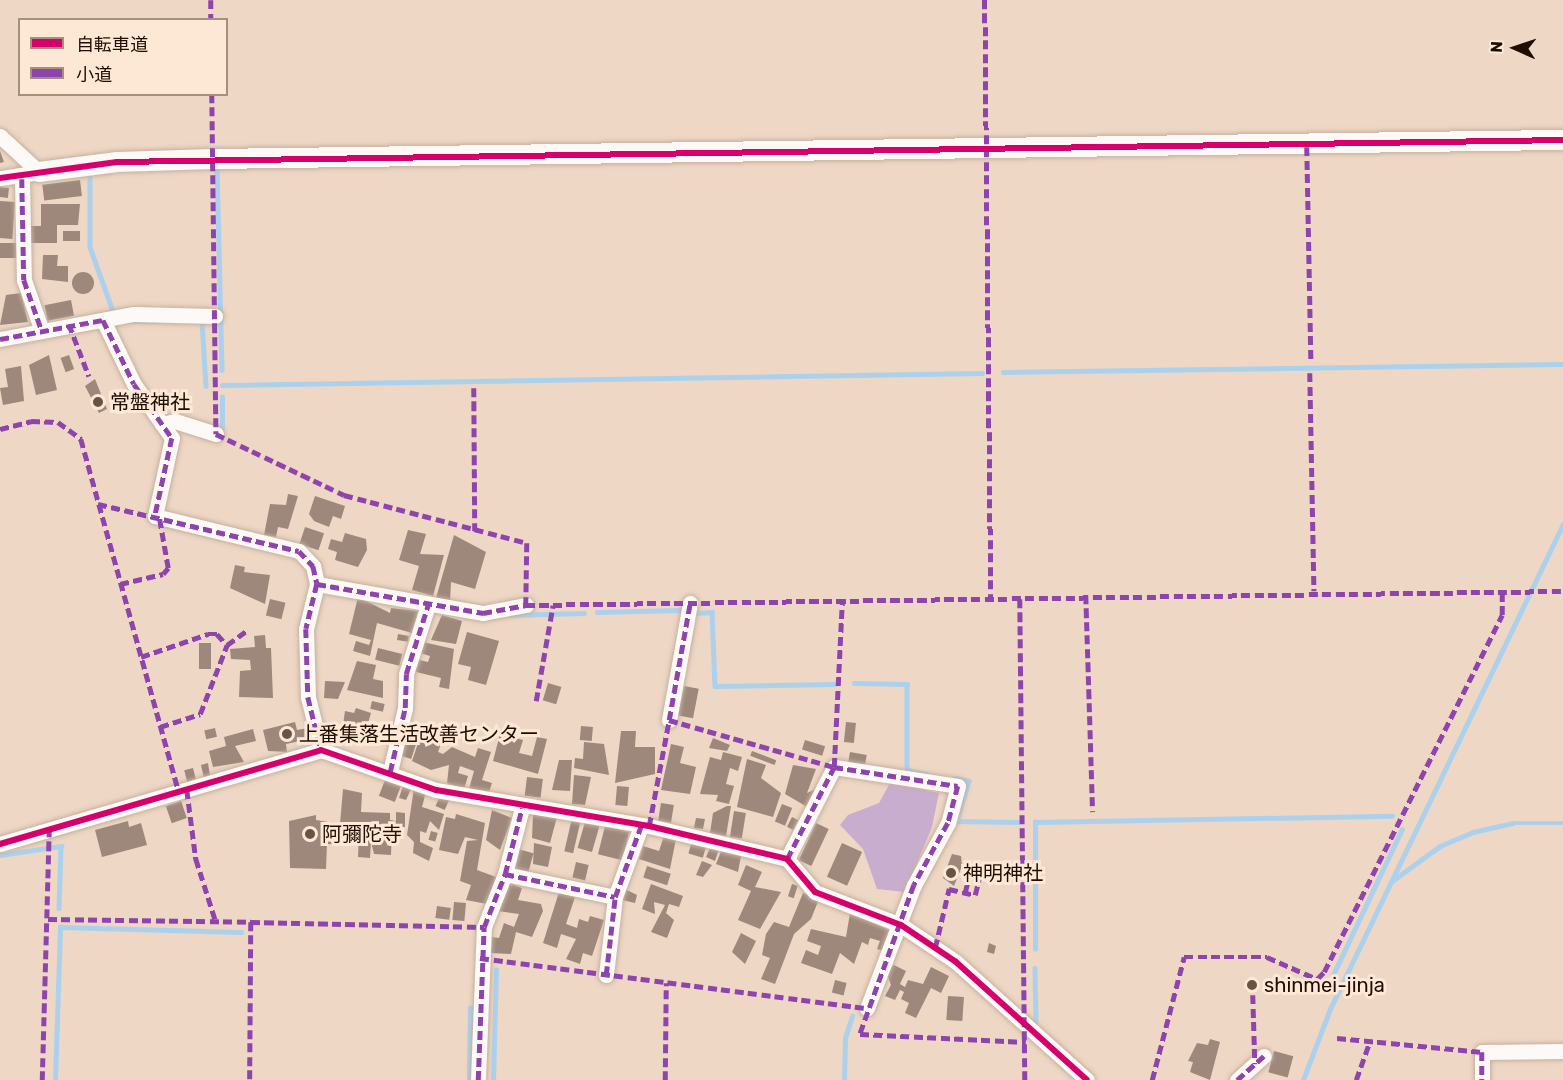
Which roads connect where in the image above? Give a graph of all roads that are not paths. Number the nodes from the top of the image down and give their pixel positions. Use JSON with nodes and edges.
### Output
{"nodes":[{"id":1,"x":0,"y":136,"type":"edge"},
{"id":2,"x":1563,"y":140,"type":"edge"},
{"id":3,"x":31,"y":176,"type":"junction"},
{"id":4,"x":0,"y":178,"type":"edge"},
{"id":5,"x":215,"y":316,"type":"dead end"},
{"id":6,"x":103,"y":320,"type":"junction"},
{"id":7,"x":42,"y":331,"type":"junction"},
{"id":8,"x":0,"y":339,"type":"edge"},
{"id":9,"x":162,"y":424,"type":"junction"},
{"id":10,"x":216,"y":434,"type":"dead end"},
{"id":11,"x":317,"y":584,"type":"junction"},
{"id":12,"x":690,"y":603,"type":"dead end"},
{"id":13,"x":428,"y":605,"type":"junction"},
{"id":14,"x":526,"y":605,"type":"dead end"},
{"id":15,"x":669,"y":720,"type":"dead end"},
{"id":16,"x":321,"y":750,"type":"junction"},
{"id":17,"x":390,"y":772,"type":"junction"},
{"id":18,"x":522,"y":808,"type":"junction"},
{"id":19,"x":641,"y":826,"type":"junction"},
{"id":20,"x":0,"y":844,"type":"edge"},
{"id":21,"x":787,"y":859,"type":"junction"},
{"id":22,"x":505,"y":874,"type":"junction"},
{"id":23,"x":615,"y":897,"type":"junction"},
{"id":24,"x":901,"y":925,"type":"junction"},
{"id":25,"x":606,"y":975,"type":"dead end"},
{"id":26,"x":867,"y":1008,"type":"dead end"},
{"id":27,"x":1563,"y":1051,"type":"edge"},
{"id":28,"x":1264,"y":1056,"type":"dead end"},
{"id":29,"x":478,"y":1080,"type":"edge"},
{"id":30,"x":1087,"y":1080,"type":"edge"},
{"id":31,"x":1237,"y":1080,"type":"edge"},
{"id":32,"x":1482,"y":1080,"type":"edge"}],
"edges":[{"from":1,"to":3,"type":"street"},
{"from":2,"to":3,"type":"street"},
{"from":3,"to":4,"type":"street"},
{"from":3,"to":7,"type":"street"},
{"from":5,"to":6,"type":"street"},
{"from":6,"to":7,"type":"street"},
{"from":6,"to":9,"type":"street"},
{"from":7,"to":8,"type":"street"},
{"from":9,"to":10,"type":"street"},
{"from":9,"to":11,"type":"street"},
{"from":11,"to":13,"type":"street"},
{"from":11,"to":16,"type":"street"},
{"from":12,"to":15,"type":"street"},
{"from":13,"to":14,"type":"street"},
{"from":13,"to":17,"type":"street"},
{"from":16,"to":17,"type":"street"},
{"from":16,"to":20,"type":"street"},
{"from":17,"to":18,"type":"street"},
{"from":18,"to":19,"type":"street"},
{"from":18,"to":22,"type":"street"},
{"from":19,"to":21,"type":"street"},
{"from":19,"to":23,"type":"street"},
{"from":21,"to":24,"type":"street"},
{"from":21,"to":24,"type":"street"},
{"from":22,"to":23,"type":"street"},
{"from":22,"to":29,"type":"street"},
{"from":23,"to":25,"type":"street"},
{"from":24,"to":26,"type":"street"},
{"from":24,"to":30,"type":"street"},
{"from":27,"to":32,"type":"street"},
{"from":28,"to":31,"type":"street"}]}
